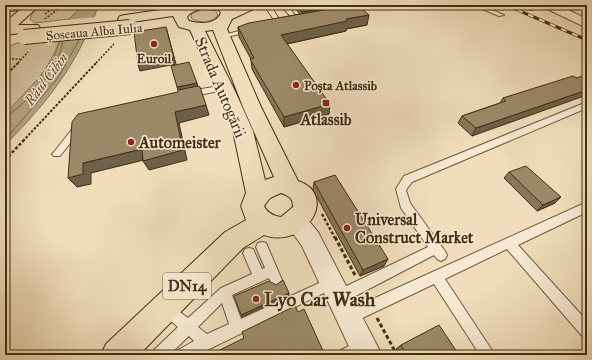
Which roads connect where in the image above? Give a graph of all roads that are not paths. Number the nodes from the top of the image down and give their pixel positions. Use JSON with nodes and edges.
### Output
{"nodes":[{"id":1,"x":251,"y":5,"type":"edge"},
{"id":2,"x":267,"y":5,"type":"edge"},
{"id":3,"x":284,"y":5,"type":"edge"},
{"id":4,"x":476,"y":5,"type":"edge"},
{"id":5,"x":554,"y":6,"type":"edge"},
{"id":6,"x":5,"y":10,"type":"edge"},
{"id":7,"x":22,"y":10,"type":"edge"},
{"id":8,"x":192,"y":13,"type":"edge"},
{"id":9,"x":501,"y":15,"type":"dead end"},
{"id":10,"x":222,"y":20,"type":"edge"},
{"id":11,"x":305,"y":20,"type":"edge"},
{"id":12,"x":288,"y":23,"type":"junction"},
{"id":13,"x":587,"y":24,"type":"edge"},
{"id":14,"x":272,"y":26,"type":"edge"},
{"id":15,"x":258,"y":29,"type":"edge"},
{"id":16,"x":5,"y":30,"type":"edge"},
{"id":17,"x":29,"y":33,"type":"junction"},
{"id":18,"x":5,"y":36,"type":"edge"},
{"id":19,"x":5,"y":41,"type":"edge"},
{"id":20,"x":225,"y":87,"type":"junction"},
{"id":21,"x":183,"y":95,"type":"edge"},
{"id":22,"x":587,"y":105,"type":"edge"},
{"id":23,"x":86,"y":119,"type":"edge"},
{"id":24,"x":243,"y":133,"type":"junction"},
{"id":25,"x":269,"y":141,"type":"junction"},
{"id":26,"x":57,"y":154,"type":"dead end"},
{"id":27,"x":290,"y":185,"type":"junction"},
{"id":28,"x":258,"y":194,"type":"junction"},
{"id":29,"x":587,"y":208,"type":"edge"},
{"id":30,"x":296,"y":222,"type":"junction"},
{"id":31,"x":509,"y":243,"type":"junction"},
{"id":32,"x":255,"y":245,"type":"junction"},
{"id":33,"x":436,"y":277,"type":"junction"},
{"id":34,"x":263,"y":279,"type":"junction"},
{"id":35,"x":232,"y":292,"type":"junction"},
{"id":36,"x":340,"y":299,"type":"junction"},
{"id":37,"x":166,"y":308,"type":"junction"},
{"id":38,"x":242,"y":321,"type":"junction"},
{"id":39,"x":188,"y":327,"type":"junction"},
{"id":40,"x":587,"y":331,"type":"edge"},
{"id":41,"x":206,"y":342,"type":"junction"},
{"id":42,"x":359,"y":352,"type":"edge"},
{"id":43,"x":117,"y":355,"type":"edge"},
{"id":44,"x":158,"y":355,"type":"edge"},
{"id":45,"x":183,"y":355,"type":"edge"},
{"id":46,"x":488,"y":355,"type":"edge"}],
"edges":[{"from":1,"to":10,"type":"main road"},
{"from":2,"to":12,"type":"lane"},
{"from":3,"to":12,"type":"lane"},
{"from":4,"to":9,"type":"lane"},
{"from":5,"to":13,"type":"street"},
{"from":6,"to":7,"type":"lane"},
{"from":7,"to":16,"type":"main road"},
{"from":7,"to":17,"type":"main road"},
{"from":8,"to":10,"type":"main road","name":"Șoseaua Alba Iulia"},
{"from":8,"to":17,"type":"main road","name":"Șoseaua Alba Iulia","bridge":true},
{"from":8,"to":20,"type":"main road","name":"Strada Autogării"},
{"from":10,"to":15,"type":"lane"},
{"from":10,"to":25,"type":"main road","name":"Strada Autogării"},
{"from":11,"to":12,"type":"lane"},
{"from":12,"to":14,"type":"lane"},
{"from":16,"to":17,"type":"main road","name":"Șoseaua Alba Iulia"},
{"from":16,"to":18,"type":"main road"},
{"from":17,"to":19,"type":"main road","name":"Șoseaua Alba Iulia"},
{"from":20,"to":21,"type":"lane"},
{"from":20,"to":24,"type":"main road","name":"Strada Autogării"},
{"from":22,"to":36,"type":"lane"},
{"from":23,"to":26,"type":"lane"},
{"from":24,"to":25,"type":"lane"},
{"from":24,"to":28,"type":"main road","name":"Strada Autogării"},
{"from":25,"to":27,"type":"main road","name":"Strada Autogării"},
{"from":27,"to":28,"type":"main road"},
{"from":27,"to":30,"type":"main road","name":"Strada Autogării"},
{"from":28,"to":32,"type":"main road"},
{"from":29,"to":31,"type":"lane"},
{"from":30,"to":32,"type":"main road"},
{"from":30,"to":36,"type":"street"},
{"from":31,"to":33,"type":"lane"},
{"from":31,"to":40,"type":"lane"},
{"from":32,"to":34,"type":"lane"},
{"from":32,"to":34,"type":"lane"},
{"from":32,"to":37,"type":"main road","number":"DN14"},
{"from":33,"to":36,"type":"lane"},
{"from":33,"to":46,"type":"lane"},
{"from":34,"to":35,"type":"lane"},
{"from":35,"to":38,"type":"lane"},
{"from":35,"to":39,"type":"lane"},
{"from":36,"to":38,"type":"lane"},
{"from":36,"to":42,"type":"street"},
{"from":37,"to":39,"type":"lane"},
{"from":37,"to":43,"type":"main road","number":"DN14"},
{"from":38,"to":41,"type":"lane"},
{"from":39,"to":41,"type":"lane"},
{"from":39,"to":44,"type":"lane"},
{"from":41,"to":45,"type":"lane"}]}
